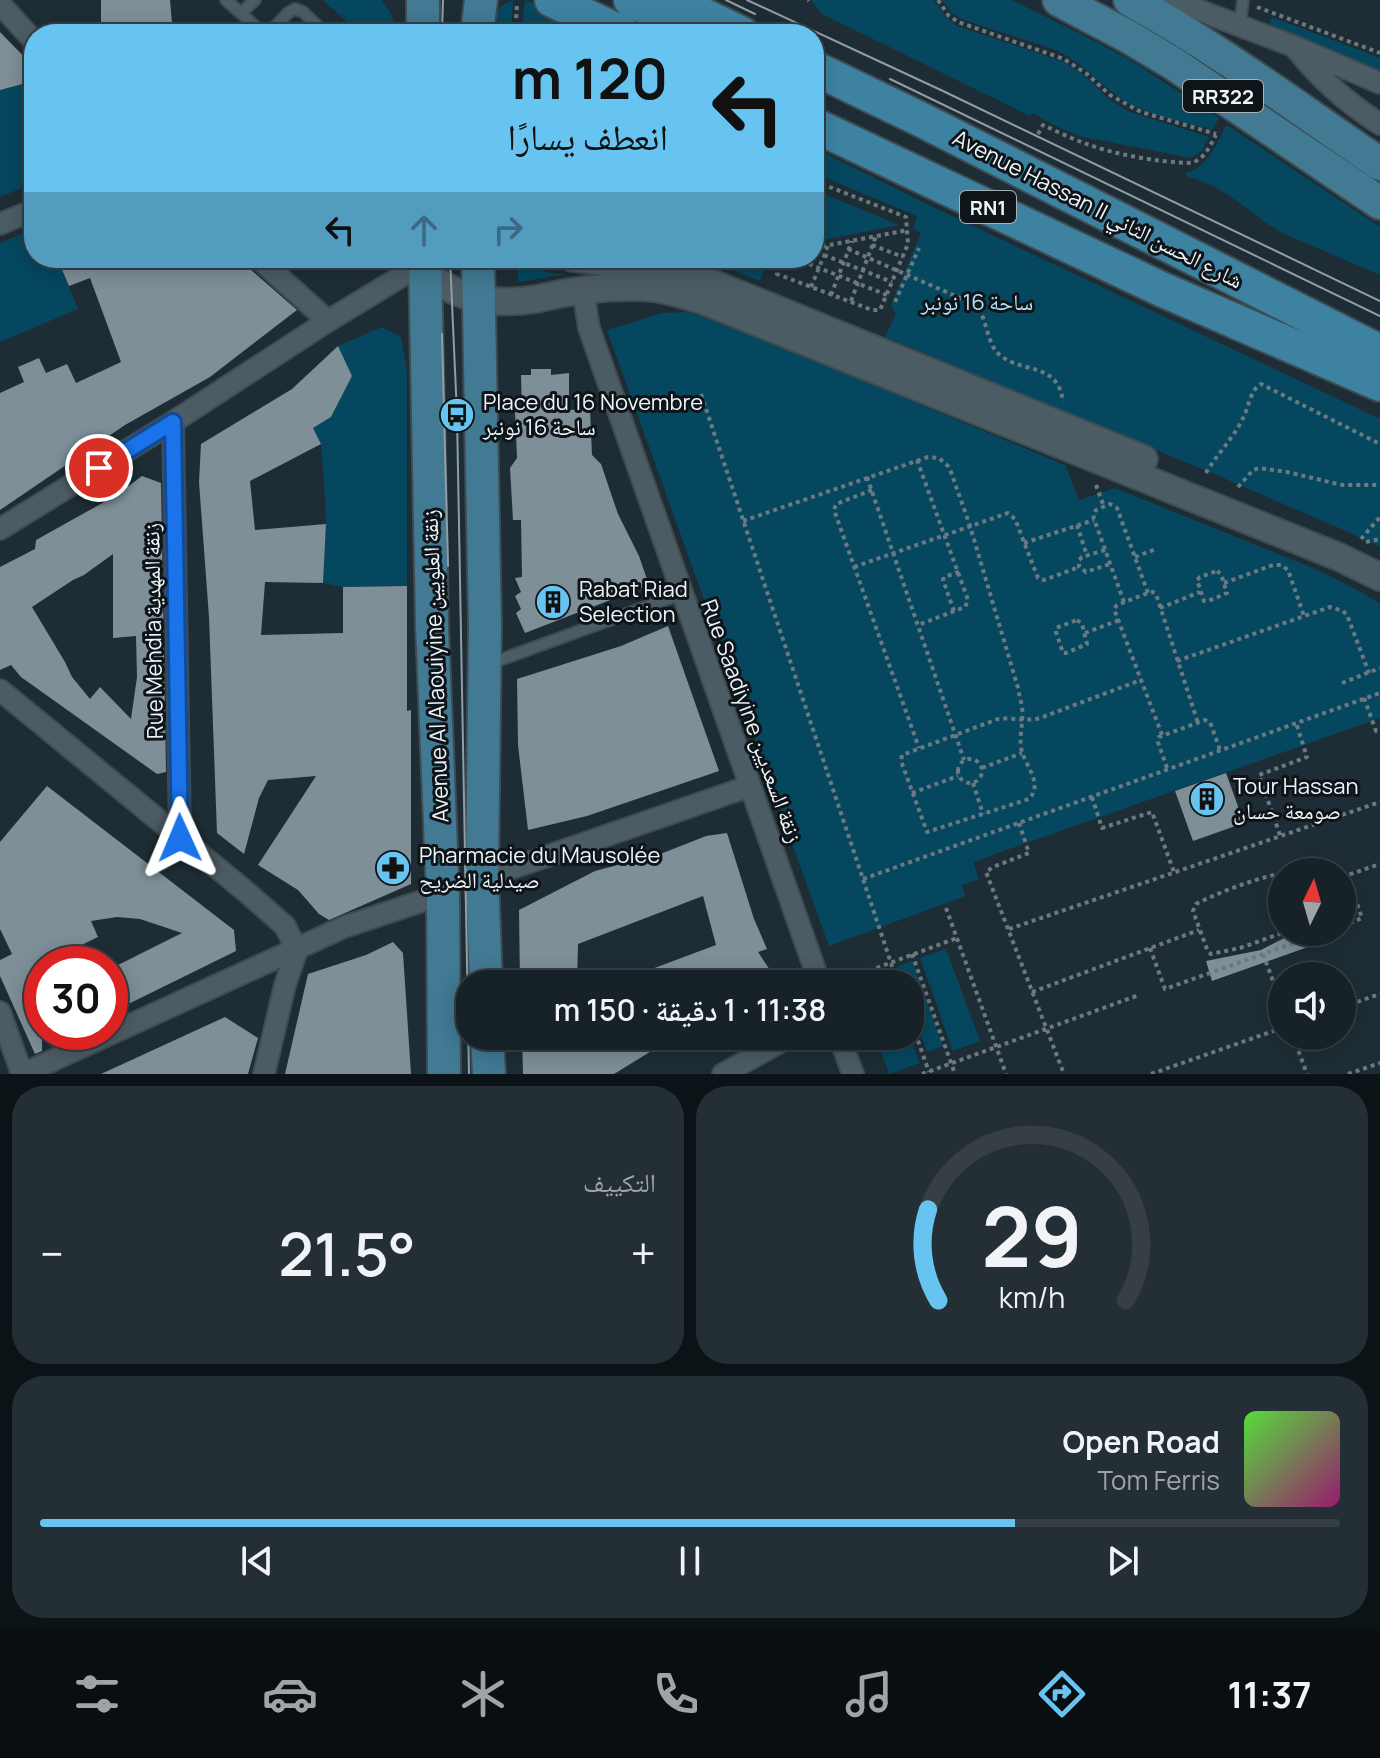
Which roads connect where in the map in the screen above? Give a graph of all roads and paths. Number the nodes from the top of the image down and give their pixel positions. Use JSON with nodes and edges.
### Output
{"nodes":[{"id":1,"x":226,"y":0,"type":"edge"},
{"id":2,"x":255,"y":0,"type":"edge"},
{"id":3,"x":481,"y":0,"type":"edge"},
{"id":4,"x":552,"y":0,"type":"edge"},
{"id":5,"x":631,"y":0,"type":"edge"},
{"id":6,"x":671,"y":0,"type":"edge"},
{"id":7,"x":938,"y":0,"type":"edge"},
{"id":8,"x":1059,"y":0,"type":"edge"},
{"id":9,"x":1130,"y":0,"type":"edge"},
{"id":10,"x":1172,"y":0,"type":"edge"},
{"id":11,"x":1243,"y":0,"type":"edge"},
{"id":12,"x":0,"y":4,"type":"edge"},
{"id":13,"x":517,"y":5,"type":"dead end"},
{"id":14,"x":241,"y":13,"type":"junction"},
{"id":15,"x":612,"y":21,"type":"edge"},
{"id":16,"x":254,"y":24,"type":"edge"},
{"id":17,"x":276,"y":24,"type":"edge"},
{"id":18,"x":316,"y":24,"type":"edge"},
{"id":19,"x":478,"y":24,"type":"edge"},
{"id":20,"x":516,"y":24,"type":"edge"},
{"id":21,"x":682,"y":24,"type":"edge"},
{"id":22,"x":721,"y":24,"type":"edge"},
{"id":23,"x":1240,"y":26,"type":"junction"},
{"id":24,"x":24,"y":30,"type":"edge"},
{"id":25,"x":1293,"y":46,"type":"junction"},
{"id":26,"x":1380,"y":53,"type":"edge"},
{"id":27,"x":824,"y":73,"type":"edge"},
{"id":28,"x":1380,"y":83,"type":"edge"},
{"id":29,"x":824,"y":92,"type":"edge"},
{"id":30,"x":824,"y":107,"type":"edge"},
{"id":31,"x":1380,"y":124,"type":"edge"},
{"id":32,"x":824,"y":130,"type":"edge"},
{"id":33,"x":1038,"y":134,"type":"dead end"},
{"id":34,"x":1380,"y":164,"type":"edge"},
{"id":35,"x":824,"y":185,"type":"edge"},
{"id":36,"x":1380,"y":203,"type":"edge"},
{"id":37,"x":24,"y":214,"type":"edge"},
{"id":38,"x":0,"y":224,"type":"edge"},
{"id":39,"x":908,"y":230,"type":"junction"},
{"id":40,"x":876,"y":236,"type":"junction"},
{"id":41,"x":852,"y":241,"type":"junction"},
{"id":42,"x":872,"y":245,"type":"junction"},
{"id":43,"x":828,"y":246,"type":"junction"},
{"id":44,"x":824,"y":247,"type":"edge"},
{"id":45,"x":1174,"y":247,"type":"junction"},
{"id":46,"x":919,"y":248,"type":"dead end"},
{"id":47,"x":848,"y":249,"type":"junction"},
{"id":48,"x":824,"y":255,"type":"joint"},
{"id":49,"x":903,"y":257,"type":"junction"},
{"id":50,"x":867,"y":258,"type":"junction"},
{"id":51,"x":843,"y":263,"type":"junction"},
{"id":52,"x":269,"y":268,"type":"edge"},
{"id":53,"x":418,"y":268,"type":"edge"},
{"id":54,"x":426,"y":268,"type":"edge"},
{"id":55,"x":431,"y":268,"type":"edge"},
{"id":56,"x":478,"y":268,"type":"edge"},
{"id":57,"x":645,"y":268,"type":"edge"},
{"id":58,"x":779,"y":268,"type":"edge"},
{"id":59,"x":819,"y":268,"type":"joint"},
{"id":60,"x":897,"y":270,"type":"junction"},
{"id":61,"x":863,"y":271,"type":"junction"},
{"id":62,"x":907,"y":274,"type":"junction"},
{"id":63,"x":838,"y":276,"type":"junction"},
{"id":64,"x":892,"y":282,"type":"junction"},
{"id":65,"x":858,"y":284,"type":"junction"},
{"id":66,"x":811,"y":287,"type":"junction"},
{"id":67,"x":1161,"y":289,"type":"junction"},
{"id":68,"x":583,"y":290,"type":"junction"},
{"id":69,"x":831,"y":295,"type":"junction"},
{"id":70,"x":887,"y":295,"type":"junction"},
{"id":71,"x":479,"y":300,"type":"junction"},
{"id":72,"x":851,"y":302,"type":"junction"},
{"id":73,"x":895,"y":302,"type":"dead end"},
{"id":74,"x":328,"y":321,"type":"junction"},
{"id":75,"x":1380,"y":352,"type":"edge"},
{"id":76,"x":1380,"y":384,"type":"edge"},
{"id":77,"x":701,"y":394,"type":"dead end"},
{"id":78,"x":1064,"y":412,"type":"dead end"},
{"id":79,"x":173,"y":422,"type":"junction"},
{"id":80,"x":1380,"y":444,"type":"edge"},
{"id":81,"x":917,"y":460,"type":"junction"},
{"id":82,"x":1206,"y":473,"type":"dead end"},
{"id":83,"x":867,"y":477,"type":"junction"},
{"id":84,"x":1095,"y":483,"type":"dead end"},
{"id":85,"x":1380,"y":485,"type":"edge"},
{"id":86,"x":1238,"y":487,"type":"dead end"},
{"id":87,"x":872,"y":490,"type":"junction"},
{"id":88,"x":1105,"y":507,"type":"junction"},
{"id":89,"x":1380,"y":517,"type":"edge"},
{"id":90,"x":1094,"y":519,"type":"junction"},
{"id":91,"x":743,"y":521,"type":"junction"},
{"id":92,"x":1077,"y":525,"type":"junction"},
{"id":93,"x":970,"y":526,"type":"junction"},
{"id":94,"x":0,"y":529,"type":"edge"},
{"id":95,"x":945,"y":535,"type":"junction"},
{"id":96,"x":1380,"y":539,"type":"edge"},
{"id":97,"x":1024,"y":543,"type":"junction"},
{"id":98,"x":1369,"y":546,"type":"edge"},
{"id":99,"x":1156,"y":549,"type":"dead end"},
{"id":100,"x":1106,"y":550,"type":"junction"},
{"id":101,"x":893,"y":553,"type":"junction"},
{"id":102,"x":1087,"y":556,"type":"junction"},
{"id":103,"x":1135,"y":557,"type":"junction"},
{"id":104,"x":1110,"y":564,"type":"junction"},
{"id":105,"x":854,"y":567,"type":"junction"},
{"id":106,"x":1079,"y":567,"type":"junction"},
{"id":107,"x":959,"y":572,"type":"junction"},
{"id":108,"x":1380,"y":577,"type":"edge"},
{"id":109,"x":1224,"y":583,"type":"junction"},
{"id":110,"x":1200,"y":592,"type":"junction"},
{"id":111,"x":1148,"y":593,"type":"junction"},
{"id":112,"x":681,"y":594,"type":"junction"},
{"id":113,"x":1124,"y":602,"type":"junction"},
{"id":114,"x":1160,"y":608,"type":"junction"},
{"id":115,"x":954,"y":611,"type":"junction"},
{"id":116,"x":1304,"y":616,"type":"junction"},
{"id":117,"x":1119,"y":620,"type":"junction"},
{"id":118,"x":918,"y":625,"type":"junction"},
{"id":119,"x":1085,"y":633,"type":"junction"},
{"id":120,"x":1177,"y":661,"type":"junction"},
{"id":121,"x":484,"y":667,"type":"junction"},
{"id":122,"x":1380,"y":668,"type":"edge"},
{"id":123,"x":1369,"y":673,"type":"junction"},
{"id":124,"x":1141,"y":680,"type":"junction"},
{"id":125,"x":1342,"y":683,"type":"dead end"},
{"id":126,"x":0,"y":690,"type":"edge"},
{"id":127,"x":1380,"y":693,"type":"edge"},
{"id":128,"x":1364,"y":698,"type":"junction"},
{"id":129,"x":1022,"y":719,"type":"junction"},
{"id":130,"x":1198,"y":723,"type":"junction"},
{"id":131,"x":1296,"y":723,"type":"junction"},
{"id":132,"x":1380,"y":730,"type":"edge"},
{"id":133,"x":955,"y":735,"type":"junction"},
{"id":134,"x":1162,"y":735,"type":"junction"},
{"id":135,"x":919,"y":748,"type":"junction"},
{"id":136,"x":1220,"y":750,"type":"junction"},
{"id":137,"x":1022,"y":753,"type":"junction"},
{"id":138,"x":964,"y":760,"type":"junction"},
{"id":139,"x":982,"y":768,"type":"junction"},
{"id":140,"x":1168,"y":769,"type":"junction"},
{"id":141,"x":958,"y":776,"type":"junction"},
{"id":142,"x":973,"y":783,"type":"junction"},
{"id":143,"x":750,"y":786,"type":"junction"},
{"id":144,"x":912,"y":793,"type":"junction"},
{"id":145,"x":1092,"y":797,"type":"junction"},
{"id":146,"x":1380,"y":802,"type":"edge"},
{"id":147,"x":983,"y":814,"type":"junction"},
{"id":148,"x":1019,"y":823,"type":"junction"},
{"id":149,"x":1280,"y":835,"type":"junction"},
{"id":150,"x":180,"y":838,"type":"junction"},
{"id":151,"x":1380,"y":864,"type":"edge"},
{"id":152,"x":1174,"y":872,"type":"junction"},
{"id":153,"x":1356,"y":872,"type":"edge"},
{"id":154,"x":482,"y":876,"type":"junction"},
{"id":155,"x":1268,"y":877,"type":"edge"},
{"id":156,"x":863,"y":879,"type":"junction"},
{"id":157,"x":443,"y":898,"type":"junction"},
{"id":158,"x":1356,"y":903,"type":"edge"},
{"id":159,"x":946,"y":908,"type":"dead end"},
{"id":160,"x":1356,"y":920,"type":"edge"},
{"id":161,"x":1009,"y":929,"type":"junction"},
{"id":162,"x":1200,"y":930,"type":"junction"},
{"id":163,"x":957,"y":938,"type":"junction"},
{"id":164,"x":1268,"y":938,"type":"edge"},
{"id":165,"x":1286,"y":946,"type":"edge"},
{"id":166,"x":1150,"y":948,"type":"junction"},
{"id":167,"x":297,"y":950,"type":"junction"},
{"id":168,"x":912,"y":954,"type":"junction"},
{"id":169,"x":1263,"y":954,"type":"junction"},
{"id":170,"x":890,"y":962,"type":"junction"},
{"id":171,"x":1268,"y":967,"type":"edge"},
{"id":172,"x":485,"y":970,"type":"edge"},
{"id":173,"x":815,"y":970,"type":"edge"},
{"id":174,"x":869,"y":970,"type":"edge"},
{"id":175,"x":893,"y":970,"type":"edge"},
{"id":176,"x":1032,"y":992,"type":"junction"},
{"id":177,"x":1380,"y":994,"type":"edge"},
{"id":178,"x":1139,"y":995,"type":"dead end"},
{"id":179,"x":1356,"y":1002,"type":"edge"},
{"id":180,"x":0,"y":1012,"type":"edge"},
{"id":181,"x":1047,"y":1029,"type":"junction"},
{"id":182,"x":1268,"y":1033,"type":"edge"},
{"id":183,"x":997,"y":1047,"type":"junction"},
{"id":184,"x":488,"y":1050,"type":"edge"},
{"id":185,"x":766,"y":1050,"type":"edge"},
{"id":186,"x":844,"y":1050,"type":"edge"},
{"id":187,"x":921,"y":1050,"type":"edge"},
{"id":188,"x":1298,"y":1050,"type":"edge"},
{"id":189,"x":1380,"y":1063,"type":"edge"},
{"id":190,"x":951,"y":1064,"type":"junction"},
{"id":191,"x":929,"y":1073,"type":"edge"},
{"id":192,"x":22,"y":1074,"type":"edge"},
{"id":193,"x":264,"y":1074,"type":"edge"},
{"id":194,"x":444,"y":1074,"type":"edge"},
{"id":195,"x":489,"y":1074,"type":"edge"},
{"id":196,"x":723,"y":1074,"type":"edge"},
{"id":197,"x":853,"y":1074,"type":"edge"},
{"id":198,"x":922,"y":1074,"type":"edge"},
{"id":199,"x":955,"y":1074,"type":"edge"},
{"id":200,"x":1006,"y":1074,"type":"edge"},
{"id":201,"x":1064,"y":1074,"type":"edge"},
{"id":202,"x":1151,"y":1074,"type":"edge"},
{"id":203,"x":1307,"y":1074,"type":"edge"},
{"id":204,"x":1348,"y":1074,"type":"edge"}],
"edges":[{"from":1,"to":14,"type":"lane"},
{"from":2,"to":14,"type":"lane"},
{"from":3,"to":19,"type":"main road"},
{"from":4,"to":15,"type":"highway"},
{"from":5,"to":21,"type":"highway"},
{"from":6,"to":22,"type":"highway"},
{"from":7,"to":33,"type":"path"},
{"from":8,"to":36,"type":"main road","number":"RR322"},
{"from":9,"to":34,"type":"main road","number":"RR322"},
{"from":10,"to":23,"type":"street"},
{"from":11,"to":23,"type":"lane"},
{"from":11,"to":26,"type":"path"},
{"from":12,"to":24,"type":"street"},
{"from":13,"to":20,"type":"path"},
{"from":14,"to":16,"type":"lane"},
{"from":17,"to":18,"type":"lane"},
{"from":23,"to":25,"type":"street"},
{"from":25,"to":28,"type":"street"},
{"from":25,"to":31,"type":"street"},
{"from":27,"to":45,"type":"highway","name":"Avenue Hassan II شارع الحسن الثاني","number":"RN1"},
{"from":29,"to":45,"type":"highway"},
{"from":30,"to":67,"type":"highway"},
{"from":32,"to":67,"type":"highway","name":"Avenue Hassan II شارع الحسن الثاني","number":"RN1"},
{"from":35,"to":39,"type":"path"},
{"from":37,"to":38,"type":"street"},
{"from":39,"to":40,"type":"path"},
{"from":39,"to":49,"type":"path"},
{"from":40,"to":41,"type":"path"},
{"from":40,"to":42,"type":"path"},
{"from":41,"to":43,"type":"path"},
{"from":41,"to":47,"type":"path"},
{"from":42,"to":49,"type":"path"},
{"from":42,"to":50,"type":"path"},
{"from":43,"to":44,"type":"path"},
{"from":43,"to":48,"type":"path"},
{"from":45,"to":75,"type":"highway","name":"Avenue Hassan II شارع الحسن الثاني","number":"RN1"},
{"from":46,"to":62,"type":"path"},
{"from":47,"to":50,"type":"path"},
{"from":47,"to":51,"type":"path"},
{"from":48,"to":51,"type":"path"},
{"from":49,"to":60,"type":"path"},
{"from":50,"to":60,"type":"path"},
{"from":50,"to":61,"type":"path"},
{"from":51,"to":61,"type":"path"},
{"from":51,"to":63,"type":"path"},
{"from":52,"to":74,"type":"street"},
{"from":53,"to":74,"type":"street"},
{"from":54,"to":157,"type":"main road","name":"Avenue Al Alaouiyine زنقة العلويين"},
{"from":55,"to":71,"type":"street"},
{"from":56,"to":71,"type":"main road","name":"Avenue Al Alaouiyine زنقة العلويين"},
{"from":57,"to":98,"type":"street"},
{"from":58,"to":66,"type":"path"},
{"from":59,"to":63,"type":"path"},
{"from":59,"to":66,"type":"path"},
{"from":60,"to":62,"type":"path"},
{"from":60,"to":64,"type":"path"},
{"from":61,"to":64,"type":"path"},
{"from":61,"to":65,"type":"path"},
{"from":62,"to":73,"type":"path"},
{"from":62,"to":78,"type":"path"},
{"from":63,"to":65,"type":"path"},
{"from":63,"to":69,"type":"path"},
{"from":64,"to":70,"type":"path"},
{"from":65,"to":70,"type":"path"},
{"from":65,"to":72,"type":"path"},
{"from":66,"to":69,"type":"path"},
{"from":67,"to":76,"type":"highway","name":"Avenue Hassan II شارع الحسن الثاني","number":"RN1"},
{"from":68,"to":71,"type":"street"},
{"from":68,"to":108,"type":"street"},
{"from":68,"to":112,"type":"street","name":"Rue Saadiyine زنقة السعديين"},
{"from":69,"to":72,"type":"path"},
{"from":70,"to":72,"type":"path"},
{"from":71,"to":121,"type":"main road","name":"Avenue Al Alaouiyine زنقة العلويين"},
{"from":74,"to":79,"type":"street"},
{"from":77,"to":91,"type":"path"},
{"from":79,"to":94,"type":"street"},
{"from":79,"to":150,"type":"street","name":"Rue Mehdia زنقة المهدية"},
{"from":80,"to":82,"type":"path"},
{"from":81,"to":83,"type":"path"},
{"from":81,"to":93,"type":"path"},
{"from":81,"to":95,"type":"path"},
{"from":83,"to":87,"type":"path"},
{"from":83,"to":91,"type":"path"},
{"from":84,"to":88,"type":"path"},
{"from":85,"to":86,"type":"path"},
{"from":87,"to":101,"type":"path"},
{"from":87,"to":105,"type":"path"},
{"from":88,"to":90,"type":"path"},
{"from":88,"to":103,"type":"path"},
{"from":89,"to":98,"type":"path"},
{"from":90,"to":92,"type":"path"},
{"from":90,"to":100,"type":"path"},
{"from":91,"to":156,"type":"path"},
{"from":92,"to":97,"type":"path"},
{"from":92,"to":102,"type":"path"},
{"from":93,"to":95,"type":"path"},
{"from":93,"to":97,"type":"path"},
{"from":93,"to":129,"type":"path"},
{"from":95,"to":101,"type":"path"},
{"from":95,"to":107,"type":"path"},
{"from":96,"to":98,"type":"path"},
{"from":97,"to":106,"type":"path"},
{"from":99,"to":103,"type":"path"},
{"from":100,"to":102,"type":"path"},
{"from":100,"to":104,"type":"path"},
{"from":101,"to":105,"type":"path"},
{"from":101,"to":118,"type":"path"},
{"from":102,"to":106,"type":"path"},
{"from":103,"to":111,"type":"path"},
{"from":104,"to":106,"type":"path"},
{"from":104,"to":113,"type":"path"},
{"from":105,"to":135,"type":"path"},
{"from":107,"to":115,"type":"path"},
{"from":107,"to":115,"type":"path"},
{"from":109,"to":110,"type":"path"},
{"from":109,"to":110,"type":"path"},
{"from":109,"to":116,"type":"path"},
{"from":110,"to":114,"type":"path"},
{"from":111,"to":113,"type":"path"},
{"from":111,"to":114,"type":"path"},
{"from":112,"to":121,"type":"lane"},
{"from":112,"to":143,"type":"street","name":"Rue Saadiyine زنقة السعديين"},
{"from":113,"to":117,"type":"path"},
{"from":114,"to":120,"type":"path"},
{"from":115,"to":118,"type":"path"},
{"from":116,"to":120,"type":"path"},
{"from":116,"to":123,"type":"path"},
{"from":117,"to":119,"type":"path"},
{"from":117,"to":124,"type":"path"},
{"from":118,"to":133,"type":"path"},
{"from":119,"to":119,"type":"path"},
{"from":120,"to":130,"type":"path"},
{"from":121,"to":154,"type":"main road","name":"Avenue Al Alaouiyine زنقة العلويين"},
{"from":122,"to":123,"type":"path"},
{"from":123,"to":125,"type":"path"},
{"from":124,"to":129,"type":"path"},
{"from":124,"to":134,"type":"path"},
{"from":126,"to":150,"type":"street"},
{"from":127,"to":128,"type":"path"},
{"from":128,"to":131,"type":"path"},
{"from":128,"to":132,"type":"path"},
{"from":129,"to":133,"type":"path"},
{"from":129,"to":137,"type":"path"},
{"from":130,"to":134,"type":"path"},
{"from":130,"to":136,"type":"path"},
{"from":131,"to":136,"type":"path"},
{"from":131,"to":149,"type":"path"},
{"from":133,"to":135,"type":"path"},
{"from":133,"to":138,"type":"path"},
{"from":134,"to":140,"type":"path"},
{"from":135,"to":144,"type":"path"},
{"from":136,"to":140,"type":"path"},
{"from":137,"to":139,"type":"path"},
{"from":137,"to":147,"type":"path"},
{"from":138,"to":139,"type":"path"},
{"from":138,"to":141,"type":"path"},
{"from":139,"to":142,"type":"path"},
{"from":140,"to":145,"type":"path"},
{"from":141,"to":142,"type":"path"},
{"from":141,"to":144,"type":"path"},
{"from":142,"to":147,"type":"path"},
{"from":143,"to":154,"type":"street"},
{"from":143,"to":173,"type":"street","name":"Rue Saadiyine زنقة السعديين"},
{"from":144,"to":147,"type":"path"},
{"from":145,"to":148,"type":"path"},
{"from":145,"to":152,"type":"path"},
{"from":146,"to":149,"type":"path"},
{"from":148,"to":156,"type":"path"},
{"from":148,"to":161,"type":"path"},
{"from":149,"to":152,"type":"path"},
{"from":150,"to":167,"type":"street"},
{"from":151,"to":153,"type":"path"},
{"from":152,"to":161,"type":"path"},
{"from":154,"to":172,"type":"main road","name":"Avenue Al Alaouiyine زنقة العلويين"},
{"from":155,"to":162,"type":"path"},
{"from":156,"to":170,"type":"path"},
{"from":157,"to":167,"type":"street"},
{"from":157,"to":194,"type":"main road","name":"Avenue Al Alaouiyine زنقة العلويين"},
{"from":158,"to":160,"type":"path"},
{"from":159,"to":163,"type":"path"},
{"from":161,"to":176,"type":"path"},
{"from":162,"to":164,"type":"path"},
{"from":162,"to":166,"type":"path"},
{"from":163,"to":168,"type":"path"},
{"from":163,"to":183,"type":"path"},
{"from":165,"to":169,"type":"path"},
{"from":166,"to":169,"type":"path"},
{"from":166,"to":176,"type":"path"},
{"from":167,"to":192,"type":"street"},
{"from":167,"to":193,"type":"street"},
{"from":168,"to":170,"type":"path"},
{"from":168,"to":190,"type":"path"},
{"from":169,"to":171,"type":"path"},
{"from":170,"to":174,"type":"path"},
{"from":170,"to":175,"type":"path"},
{"from":176,"to":181,"type":"path"},
{"from":177,"to":179,"type":"path"},
{"from":178,"to":181,"type":"path"},
{"from":180,"to":192,"type":"street"},
{"from":181,"to":183,"type":"path"},
{"from":181,"to":201,"type":"path"},
{"from":182,"to":202,"type":"path"},
{"from":183,"to":190,"type":"path"},
{"from":183,"to":200,"type":"path"},
{"from":184,"to":195,"type":"main road"},
{"from":185,"to":196,"type":"street"},
{"from":186,"to":197,"type":"street"},
{"from":187,"to":191,"type":"path"},
{"from":188,"to":203,"type":"path"},
{"from":189,"to":204,"type":"path"},
{"from":190,"to":191,"type":"path"},
{"from":190,"to":199,"type":"path"},
{"from":191,"to":198,"type":"path"}]}
